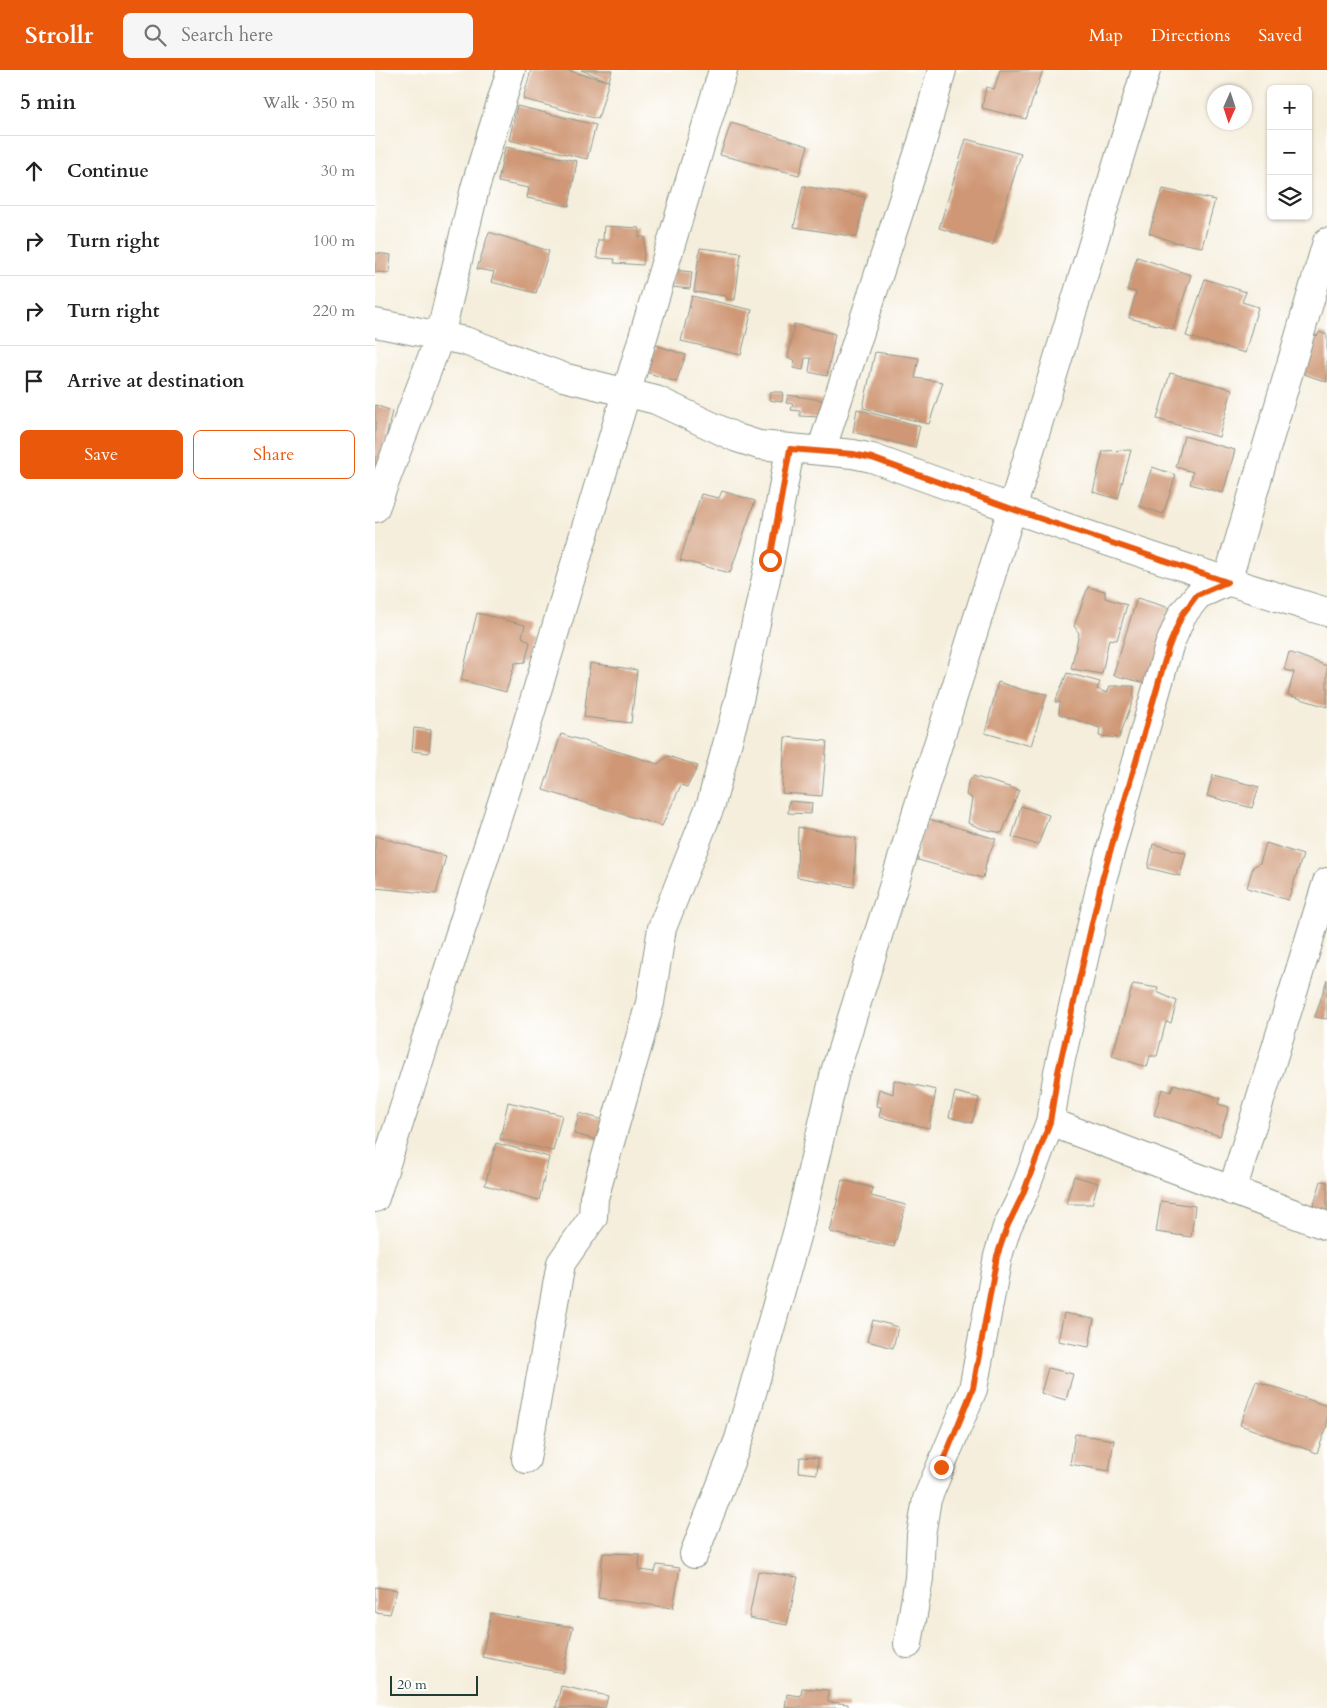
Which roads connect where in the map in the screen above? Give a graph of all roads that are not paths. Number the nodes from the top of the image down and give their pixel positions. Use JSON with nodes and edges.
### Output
{"nodes":[{"id":1,"x":511,"y":70,"type":"edge"},
{"id":2,"x":723,"y":70,"type":"edge"},
{"id":3,"x":942,"y":70,"type":"edge"},
{"id":4,"x":1146,"y":70,"type":"edge"},
{"id":5,"x":1327,"y":242,"type":"edge"},
{"id":6,"x":375,"y":323,"type":"edge"},
{"id":7,"x":440,"y":336,"type":"junction"},
{"id":8,"x":626,"y":391,"type":"junction"},
{"id":9,"x":790,"y":449,"type":"junction"},
{"id":10,"x":821,"y":451,"type":"junction"},
{"id":11,"x":375,"y":508,"type":"edge"},
{"id":12,"x":1012,"y":509,"type":"junction"},
{"id":13,"x":1227,"y":582,"type":"junction"},
{"id":14,"x":1327,"y":612,"type":"edge"},
{"id":15,"x":1327,"y":882,"type":"edge"},
{"id":16,"x":1050,"y":1122,"type":"junction"},
{"id":17,"x":1233,"y":1191,"type":"junction"},
{"id":18,"x":375,"y":1198,"type":"edge"},
{"id":19,"x":1327,"y":1226,"type":"edge"},
{"id":20,"x":526,"y":1459,"type":"dead end"},
{"id":21,"x":694,"y":1554,"type":"dead end"},
{"id":22,"x":908,"y":1644,"type":"dead end"}],
"edges":[{"from":1,"to":7,"type":"street"},
{"from":2,"to":8,"type":"street"},
{"from":3,"to":10,"type":"street"},
{"from":4,"to":12,"type":"street"},
{"from":5,"to":13,"type":"street"},
{"from":6,"to":7,"type":"street"},
{"from":7,"to":8,"type":"street"},
{"from":7,"to":11,"type":"street"},
{"from":8,"to":9,"type":"street"},
{"from":8,"to":18,"type":"street"},
{"from":9,"to":10,"type":"street"},
{"from":9,"to":20,"type":"street"},
{"from":10,"to":12,"type":"street"},
{"from":12,"to":13,"type":"street"},
{"from":12,"to":21,"type":"street"},
{"from":13,"to":14,"type":"street"},
{"from":13,"to":16,"type":"street"},
{"from":15,"to":17,"type":"street"},
{"from":16,"to":17,"type":"street"},
{"from":16,"to":22,"type":"street"},
{"from":17,"to":19,"type":"street"}]}
